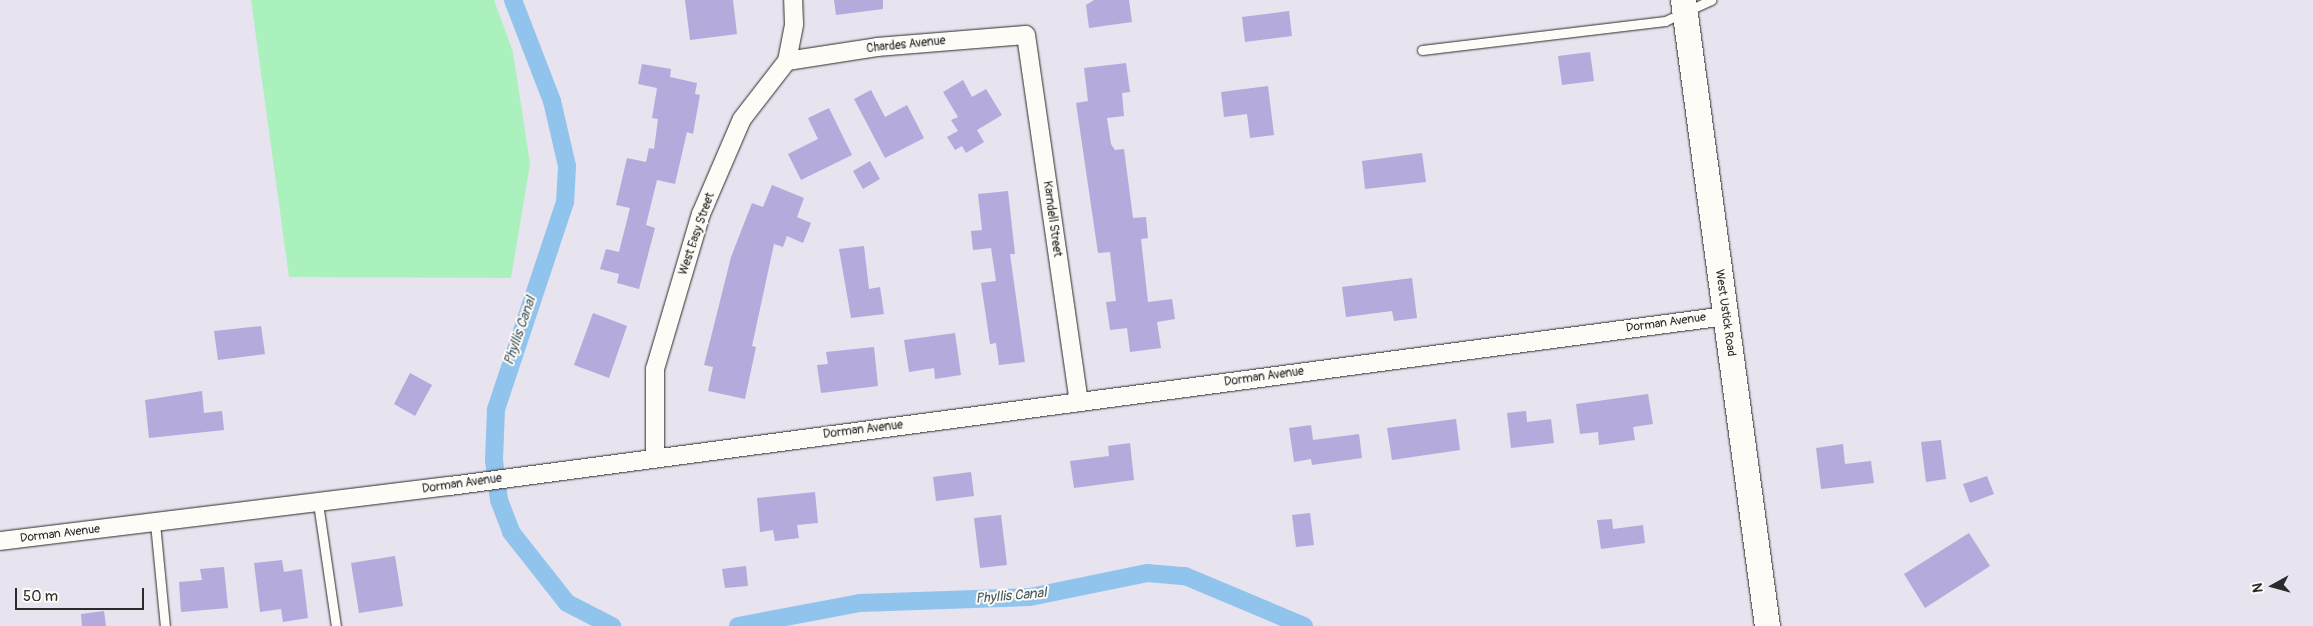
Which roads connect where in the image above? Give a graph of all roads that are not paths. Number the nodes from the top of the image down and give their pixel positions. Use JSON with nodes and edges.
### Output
{"nodes":[{"id":1,"x":792,"y":0,"type":"edge"},
{"id":2,"x":1712,"y":0,"type":"edge"},
{"id":3,"x":1684,"y":8,"type":"edge"},
{"id":4,"x":1026,"y":36,"type":"joint"},
{"id":5,"x":1422,"y":50,"type":"dead end"},
{"id":6,"x":787,"y":61,"type":"junction"},
{"id":7,"x":1726,"y":316,"type":"junction"},
{"id":8,"x":1079,"y":402,"type":"junction"},
{"id":9,"x":655,"y":457,"type":"junction"},
{"id":10,"x":318,"y":503,"type":"junction"},
{"id":11,"x":155,"y":523,"type":"junction"},
{"id":12,"x":0,"y":541,"type":"edge"},
{"id":13,"x":165,"y":626,"type":"edge"},
{"id":14,"x":336,"y":626,"type":"edge"},
{"id":15,"x":1767,"y":626,"type":"edge"}],
"edges":[{"from":1,"to":6,"type":"street","name":"West Easy Street"},
{"from":2,"to":3,"type":"lane"},
{"from":3,"to":5,"type":"lane"},
{"from":3,"to":7,"type":"main road","name":"West Ustick Road"},
{"from":4,"to":6,"type":"street","name":"Chardes Avenue"},
{"from":4,"to":8,"type":"street","name":"Karndell Street"},
{"from":6,"to":9,"type":"street","name":"West Easy Street"},
{"from":7,"to":8,"type":"street","name":"Dorman Avenue"},
{"from":7,"to":15,"type":"main road","name":"West Ustick Road"},
{"from":8,"to":9,"type":"street","name":"Dorman Avenue"},
{"from":9,"to":10,"type":"street","name":"Dorman Avenue"},
{"from":10,"to":11,"type":"street","name":"Dorman Avenue"},
{"from":10,"to":14,"type":"lane"},
{"from":11,"to":12,"type":"street","name":"Dorman Avenue"},
{"from":11,"to":13,"type":"lane"}]}
